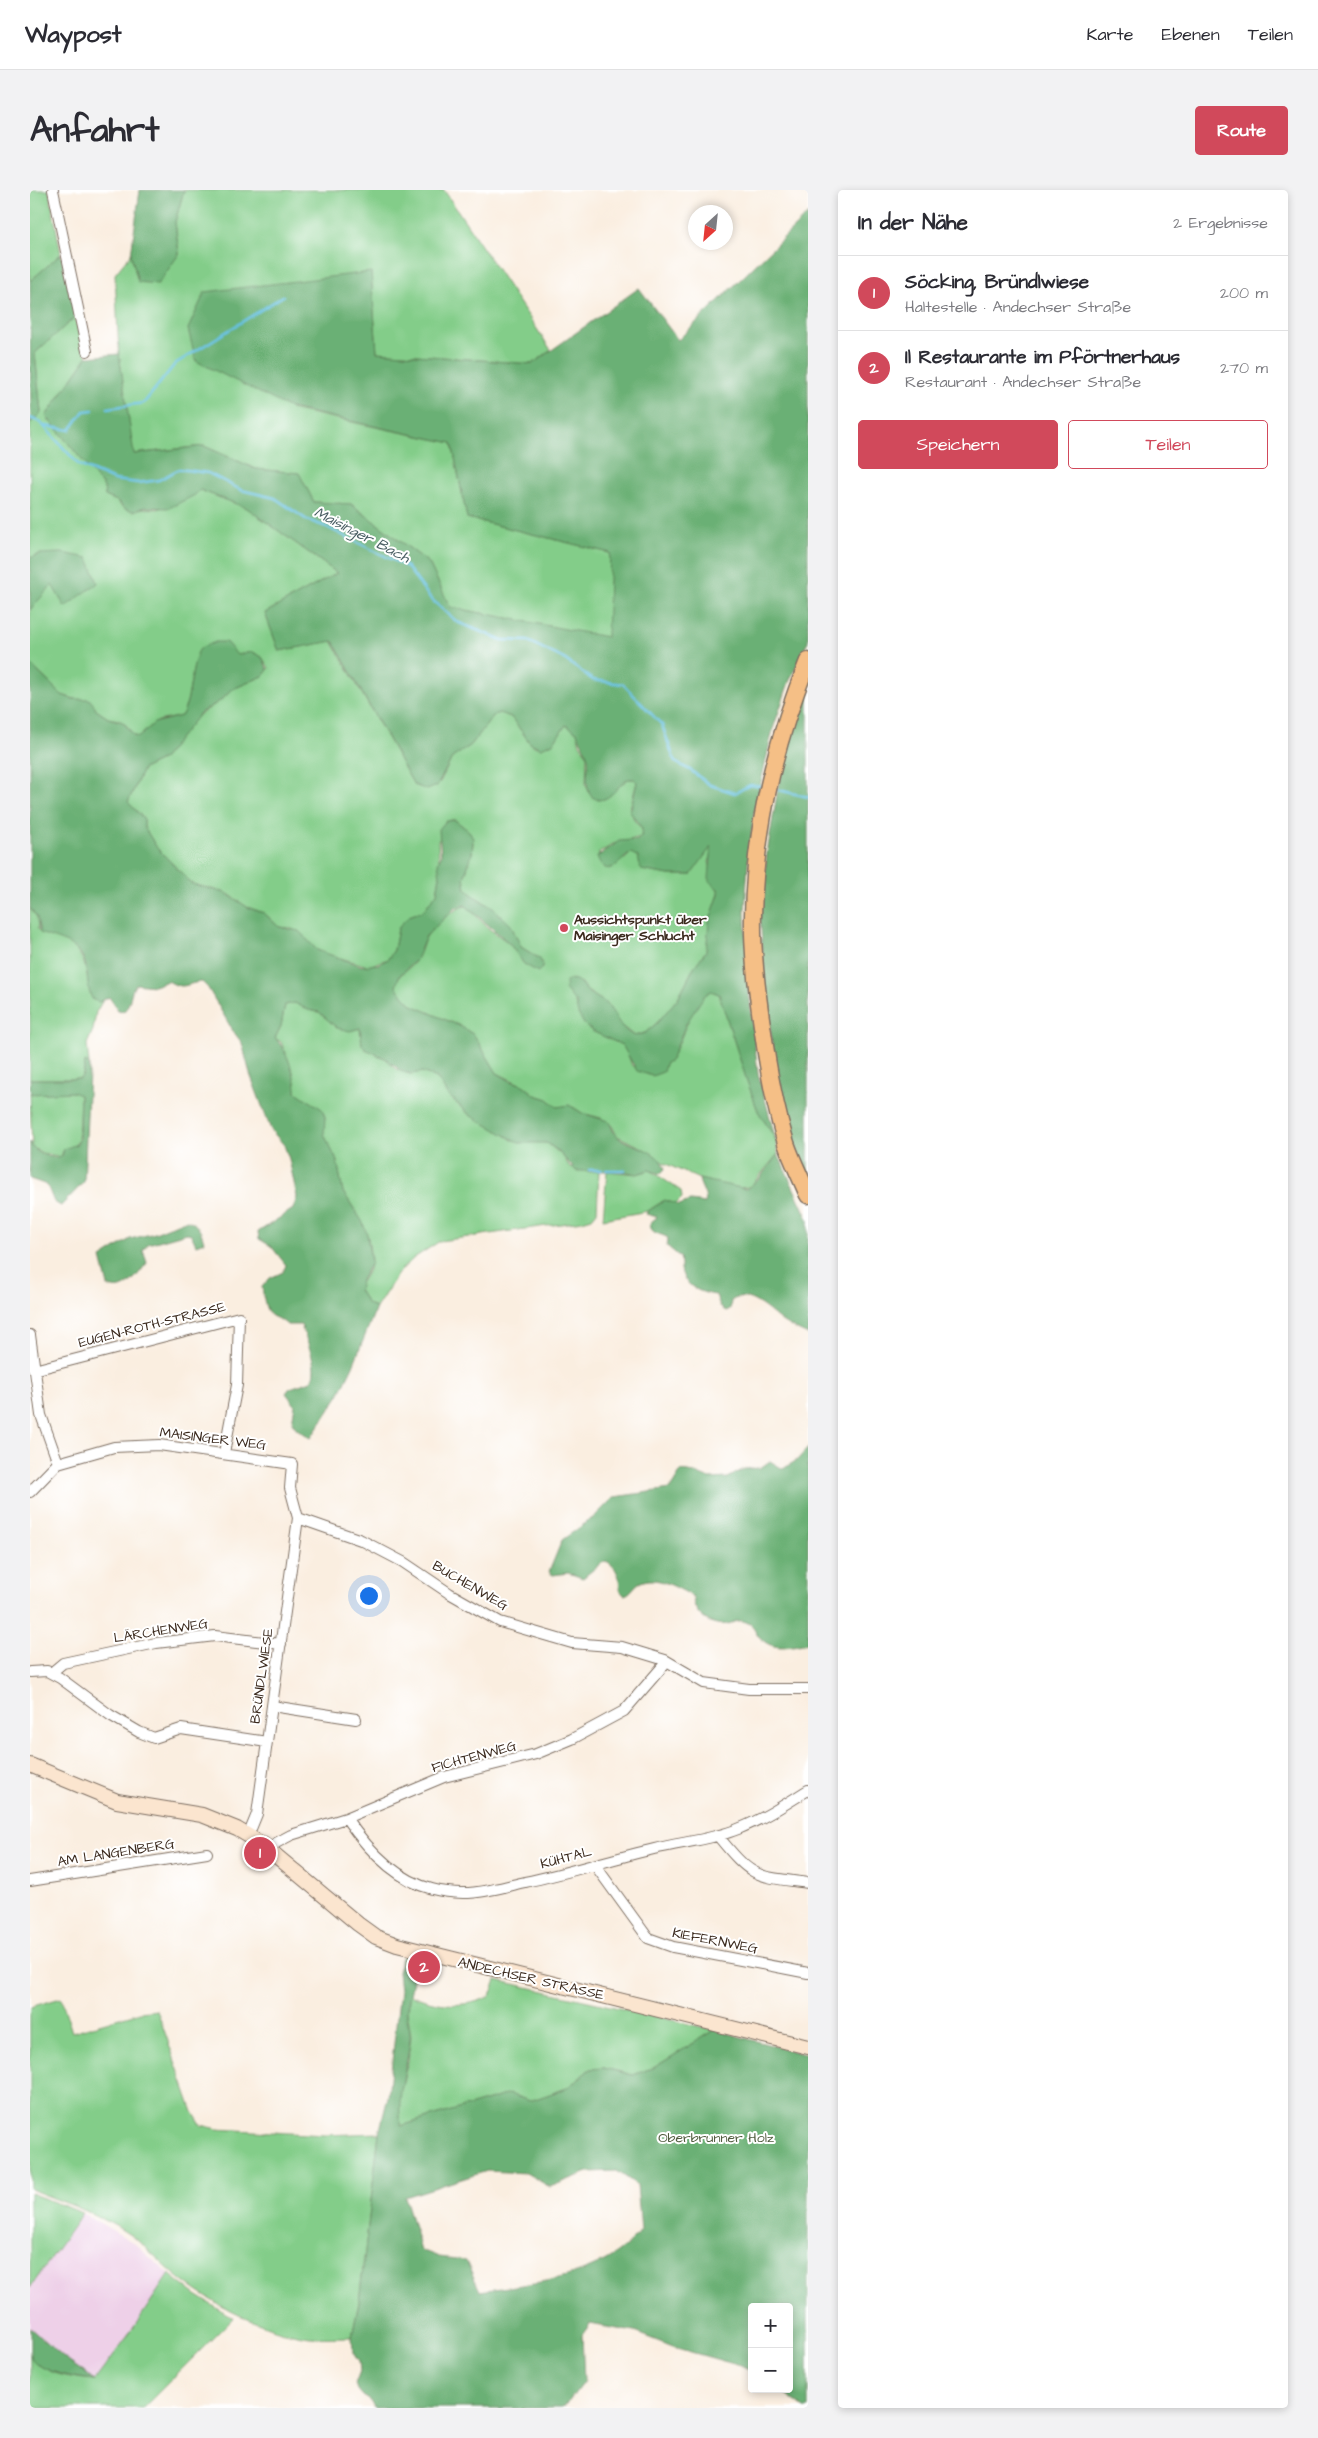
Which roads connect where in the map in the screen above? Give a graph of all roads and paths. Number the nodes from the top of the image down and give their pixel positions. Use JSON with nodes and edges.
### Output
{"nodes":[{"id":1,"x":53,"y":190,"type":"edge"},
{"id":2,"x":87,"y":351,"type":"dead end"},
{"id":3,"x":808,"y":661,"type":"edge"},
{"id":4,"x":808,"y":1195,"type":"edge"},
{"id":5,"x":30,"y":1335,"type":"edge"},
{"id":6,"x":32,"y":1366,"type":"edge"},
{"id":7,"x":224,"y":1454,"type":"junction"},
{"id":8,"x":58,"y":1463,"type":"junction"},
{"id":9,"x":30,"y":1492,"type":"edge"},
{"id":10,"x":298,"y":1518,"type":"junction"},
{"id":11,"x":281,"y":1644,"type":"junction"},
{"id":12,"x":665,"y":1660,"type":"junction"},
{"id":13,"x":30,"y":1672,"type":"edge"},
{"id":14,"x":51,"y":1673,"type":"junction"},
{"id":15,"x":808,"y":1689,"type":"edge"},
{"id":16,"x":272,"y":1706,"type":"junction"},
{"id":17,"x":356,"y":1719,"type":"dead end"},
{"id":18,"x":267,"y":1742,"type":"junction"},
{"id":19,"x":30,"y":1765,"type":"edge"},
{"id":20,"x":808,"y":1790,"type":"edge"},
{"id":21,"x":346,"y":1818,"type":"junction"},
{"id":22,"x":248,"y":1836,"type":"junction"},
{"id":23,"x":718,"y":1836,"type":"junction"},
{"id":24,"x":270,"y":1851,"type":"junction"},
{"id":25,"x":207,"y":1854,"type":"dead end"},
{"id":26,"x":595,"y":1865,"type":"junction"},
{"id":27,"x":30,"y":1881,"type":"edge"},
{"id":28,"x":808,"y":1883,"type":"edge"},
{"id":29,"x":808,"y":1972,"type":"edge"},
{"id":30,"x":808,"y":2047,"type":"edge"}],
"edges":[{"from":1,"to":2,"type":"street"},
{"from":3,"to":4,"type":"main road"},
{"from":5,"to":6,"type":"street"},
{"from":6,"to":7,"type":"street","name":"EUGEN-ROTH-STRASSE"},
{"from":6,"to":8,"type":"street"},
{"from":7,"to":8,"type":"street","name":"MAISINGER WEG"},
{"from":7,"to":10,"type":"street","name":"MAISINGER WEG"},
{"from":8,"to":9,"type":"street"},
{"from":10,"to":11,"type":"street","name":"BRÜNDLWIESE"},
{"from":10,"to":12,"type":"street","name":"BUCHENWEG"},
{"from":11,"to":14,"type":"street","name":"LÄRCHENWEG"},
{"from":11,"to":16,"type":"street","name":"BRÜNDLWIESE"},
{"from":12,"to":15,"type":"street","name":"BUCHENWEG"},
{"from":12,"to":21,"type":"street","name":"FICHTENWEG"},
{"from":13,"to":14,"type":"street"},
{"from":14,"to":18,"type":"street"},
{"from":16,"to":17,"type":"street"},
{"from":16,"to":18,"type":"street","name":"BRÜNDLWIESE"},
{"from":18,"to":22,"type":"street","name":"BRÜNDLWIESE"},
{"from":19,"to":22,"type":"street","name":"ANDECHSER STRASSE"},
{"from":20,"to":23,"type":"street","name":"KÜHTAL"},
{"from":21,"to":24,"type":"street","name":"FICHTENWEG"},
{"from":21,"to":26,"type":"street","name":"KÜHTAL"},
{"from":22,"to":24,"type":"street","name":"ANDECHSER STRASSE"},
{"from":23,"to":26,"type":"street","name":"KÜHTAL"},
{"from":23,"to":28,"type":"street"},
{"from":24,"to":30,"type":"street","name":"ANDECHSER STRASSE"},
{"from":25,"to":27,"type":"street","name":"AM LANGENBERG"},
{"from":26,"to":29,"type":"street","name":"KIEFERNWEG"}]}
